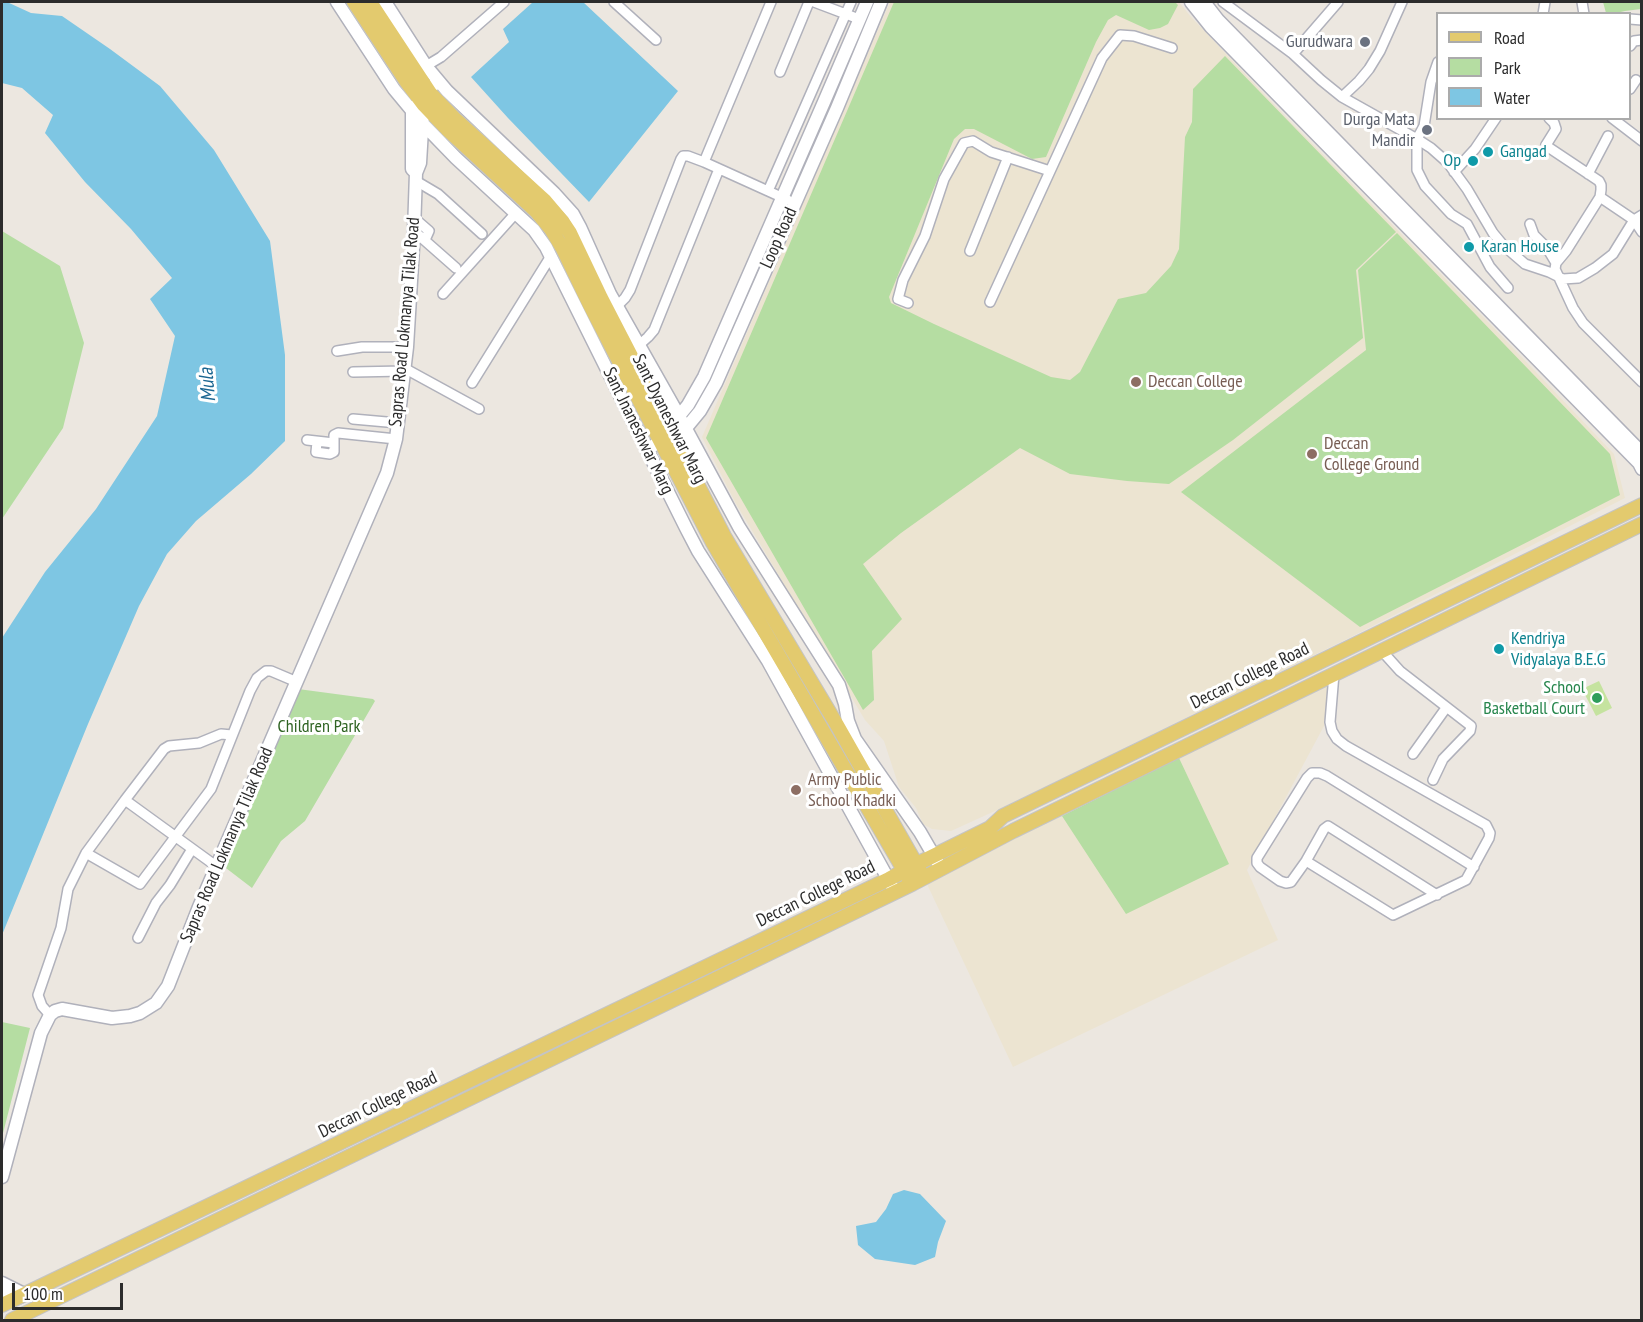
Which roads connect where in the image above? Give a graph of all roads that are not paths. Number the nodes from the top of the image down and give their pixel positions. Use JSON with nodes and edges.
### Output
{"nodes":[{"id":1,"x":337,"y":2,"type":"edge"},
{"id":2,"x":354,"y":2,"type":"edge"},
{"id":3,"x":370,"y":2,"type":"edge"},
{"id":4,"x":385,"y":2,"type":"edge"},
{"id":5,"x":504,"y":2,"type":"edge"},
{"id":6,"x":618,"y":2,"type":"edge"},
{"id":7,"x":771,"y":2,"type":"edge"},
{"id":8,"x":810,"y":2,"type":"edge"},
{"id":9,"x":814,"y":2,"type":"edge"},
{"id":10,"x":851,"y":2,"type":"edge"},
{"id":11,"x":867,"y":2,"type":"edge"},
{"id":12,"x":881,"y":2,"type":"edge"},
{"id":13,"x":1191,"y":2,"type":"edge"},
{"id":14,"x":1204,"y":2,"type":"edge"},
{"id":15,"x":1223,"y":2,"type":"edge"},
{"id":16,"x":1338,"y":2,"type":"edge"},
{"id":17,"x":1402,"y":2,"type":"edge"},
{"id":18,"x":846,"y":14,"type":"junction"},
{"id":19,"x":859,"y":20,"type":"junction"},
{"id":20,"x":656,"y":40,"type":"dead end"},
{"id":21,"x":1172,"y":48,"type":"dead end"},
{"id":22,"x":1293,"y":54,"type":"junction"},
{"id":23,"x":1436,"y":65,"type":"edge"},
{"id":24,"x":780,"y":72,"type":"dead end"},
{"id":25,"x":427,"y":80,"type":"junction"},
{"id":26,"x":1636,"y":80,"type":"dead end"},
{"id":27,"x":1631,"y":86,"type":"edge"},
{"id":28,"x":1342,"y":97,"type":"junction"},
{"id":29,"x":418,"y":108,"type":"junction"},
{"id":30,"x":1495,"y":120,"type":"edge"},
{"id":31,"x":1615,"y":120,"type":"edge"},
{"id":32,"x":1556,"y":121,"type":"edge"},
{"id":33,"x":423,"y":124,"type":"junction"},
{"id":34,"x":1608,"y":136,"type":"dead end"},
{"id":35,"x":1416,"y":139,"type":"junction"},
{"id":36,"x":1641,"y":141,"type":"edge"},
{"id":37,"x":439,"y":142,"type":"junction"},
{"id":38,"x":1008,"y":157,"type":"junction"},
{"id":39,"x":704,"y":162,"type":"junction"},
{"id":40,"x":718,"y":169,"type":"junction"},
{"id":41,"x":1050,"y":171,"type":"junction"},
{"id":42,"x":417,"y":172,"type":"junction"},
{"id":43,"x":1454,"y":172,"type":"junction"},
{"id":44,"x":1588,"y":174,"type":"junction"},
{"id":45,"x":768,"y":191,"type":"junction"},
{"id":46,"x":783,"y":197,"type":"junction"},
{"id":47,"x":1600,"y":197,"type":"junction"},
{"id":48,"x":795,"y":203,"type":"junction"},
{"id":49,"x":515,"y":214,"type":"junction"},
{"id":50,"x":1638,"y":217,"type":"edge"},
{"id":51,"x":414,"y":218,"type":"junction"},
{"id":52,"x":1530,"y":224,"type":"dead end"},
{"id":53,"x":414,"y":231,"type":"junction"},
{"id":54,"x":1641,"y":232,"type":"edge"},
{"id":55,"x":482,"y":234,"type":"dead end"},
{"id":56,"x":425,"y":240,"type":"junction"},
{"id":57,"x":970,"y":251,"type":"dead end"},
{"id":58,"x":551,"y":256,"type":"junction"},
{"id":59,"x":1556,"y":263,"type":"junction"},
{"id":60,"x":456,"y":268,"type":"dead end"},
{"id":61,"x":1557,"y":277,"type":"junction"},
{"id":62,"x":1508,"y":288,"type":"dead end"},
{"id":63,"x":443,"y":294,"type":"dead end"},
{"id":64,"x":990,"y":302,"type":"dead end"},
{"id":65,"x":908,"y":303,"type":"dead end"},
{"id":66,"x":617,"y":306,"type":"junction"},
{"id":67,"x":639,"y":345,"type":"junction"},
{"id":68,"x":406,"y":347,"type":"junction"},
{"id":69,"x":337,"y":351,"type":"dead end"},
{"id":70,"x":404,"y":370,"type":"junction"},
{"id":71,"x":353,"y":372,"type":"dead end"},
{"id":72,"x":1641,"y":382,"type":"edge"},
{"id":73,"x":472,"y":383,"type":"dead end"},
{"id":74,"x":478,"y":409,"type":"dead end"},
{"id":75,"x":679,"y":416,"type":"junction"},
{"id":76,"x":353,"y":419,"type":"dead end"},
{"id":77,"x":398,"y":423,"type":"junction"},
{"id":78,"x":686,"y":428,"type":"junction"},
{"id":79,"x":664,"y":432,"type":"junction"},
{"id":80,"x":641,"y":437,"type":"junction"},
{"id":81,"x":396,"y":439,"type":"junction"},
{"id":82,"x":307,"y":440,"type":"dead end"},
{"id":83,"x":646,"y":449,"type":"junction"},
{"id":84,"x":1641,"y":453,"type":"edge"},
{"id":85,"x":1641,"y":469,"type":"edge"},
{"id":86,"x":1641,"y":505,"type":"edge"},
{"id":87,"x":1641,"y":524,"type":"edge"},
{"id":88,"x":1382,"y":651,"type":"junction"},
{"id":89,"x":1334,"y":674,"type":"junction"},
{"id":90,"x":297,"y":682,"type":"junction"},
{"id":91,"x":1446,"y":708,"type":"junction"},
{"id":92,"x":842,"y":723,"type":"junction"},
{"id":93,"x":232,"y":735,"type":"junction"},
{"id":94,"x":1413,"y":754,"type":"dead end"},
{"id":95,"x":1433,"y":780,"type":"dead end"},
{"id":96,"x":125,"y":800,"type":"junction"},
{"id":97,"x":175,"y":837,"type":"junction"},
{"id":98,"x":192,"y":849,"type":"junction"},
{"id":99,"x":86,"y":853,"type":"junction"},
{"id":100,"x":934,"y":855,"type":"junction"},
{"id":101,"x":1306,"y":861,"type":"junction"},
{"id":102,"x":216,"y":866,"type":"junction"},
{"id":103,"x":911,"y":867,"type":"junction"},
{"id":104,"x":1474,"y":867,"type":"junction"},
{"id":105,"x":942,"y":869,"type":"junction"},
{"id":106,"x":889,"y":879,"type":"junction"},
{"id":107,"x":918,"y":882,"type":"junction"},
{"id":108,"x":896,"y":893,"type":"junction"},
{"id":109,"x":1437,"y":895,"type":"junction"},
{"id":110,"x":138,"y":938,"type":"dead end"},
{"id":111,"x":50,"y":1015,"type":"junction"},
{"id":112,"x":2,"y":1177,"type":"edge"},
{"id":113,"x":2,"y":1283,"type":"edge"},
{"id":114,"x":2,"y":1294,"type":"edge"},
{"id":115,"x":22,"y":1296,"type":"junction"},
{"id":116,"x":2,"y":1305,"type":"edge"},
{"id":117,"x":12,"y":1320,"type":"edge"}],
"edges":[{"from":1,"to":29,"type":"street"},
{"from":2,"to":25,"type":"main road","name":"Sant Dyaneshwar Marg"},
{"from":3,"to":25,"type":"main road","name":"Sant Dyaneshwar Marg"},
{"from":4,"to":25,"type":"street"},
{"from":5,"to":25,"type":"street"},
{"from":6,"to":20,"type":"street"},
{"from":7,"to":39,"type":"street"},
{"from":8,"to":24,"type":"street"},
{"from":9,"to":18,"type":"street"},
{"from":10,"to":18,"type":"street"},
{"from":11,"to":19,"type":"street","name":"Loop Road"},
{"from":12,"to":48,"type":"street","name":"Loop Road"},
{"from":13,"to":85,"type":"street"},
{"from":14,"to":84,"type":"street"},
{"from":15,"to":22,"type":"street"},
{"from":16,"to":22,"type":"street"},
{"from":17,"to":28,"type":"street"},
{"from":18,"to":19,"type":"street"},
{"from":18,"to":45,"type":"street"},
{"from":19,"to":46,"type":"street","name":"Loop Road"},
{"from":21,"to":41,"type":"street"},
{"from":22,"to":28,"type":"street"},
{"from":23,"to":35,"type":"street"},
{"from":25,"to":29,"type":"main road","name":"Sant Dyaneshwar Marg"},
{"from":25,"to":66,"type":"street"},
{"from":25,"to":79,"type":"main road","name":"Sant Dyaneshwar Marg"},
{"from":26,"to":27,"type":"street"},
{"from":28,"to":35,"type":"street"},
{"from":29,"to":33,"type":"street","name":"Sapras Road Lokmanya Tilak Road"},
{"from":29,"to":42,"type":"street","name":"Sapras Road Lokmanya Tilak Road"},
{"from":29,"to":79,"type":"main road","name":"Sant Dyaneshwar Marg"},
{"from":30,"to":43,"type":"street"},
{"from":31,"to":36,"type":"street"},
{"from":32,"to":44,"type":"street"},
{"from":33,"to":37,"type":"street","name":"Sant Jnaneshwar Marg"},
{"from":33,"to":42,"type":"street","name":"Sapras Road Lokmanya Tilak Road"},
{"from":34,"to":44,"type":"street"},
{"from":35,"to":43,"type":"street"},
{"from":35,"to":62,"type":"street"},
{"from":37,"to":42,"type":"street"},
{"from":37,"to":49,"type":"street","name":"Sant Jnaneshwar Marg"},
{"from":38,"to":41,"type":"street"},
{"from":38,"to":57,"type":"street"},
{"from":38,"to":65,"type":"street"},
{"from":39,"to":40,"type":"street"},
{"from":39,"to":66,"type":"street"},
{"from":40,"to":45,"type":"street"},
{"from":40,"to":67,"type":"street"},
{"from":41,"to":64,"type":"street"},
{"from":42,"to":51,"type":"street","name":"Sapras Road Lokmanya Tilak Road"},
{"from":42,"to":55,"type":"street"},
{"from":43,"to":61,"type":"street"},
{"from":44,"to":47,"type":"street"},
{"from":45,"to":46,"type":"street"},
{"from":46,"to":48,"type":"street"},
{"from":46,"to":75,"type":"street","name":"Loop Road"},
{"from":47,"to":50,"type":"street"},
{"from":47,"to":59,"type":"street"},
{"from":48,"to":78,"type":"street","name":"Loop Road"},
{"from":49,"to":58,"type":"street","name":"Sant Jnaneshwar Marg"},
{"from":49,"to":63,"type":"street"},
{"from":50,"to":54,"type":"street"},
{"from":50,"to":61,"type":"street"},
{"from":51,"to":53,"type":"street","name":"Sapras Road Lokmanya Tilak Road"},
{"from":51,"to":56,"type":"street"},
{"from":52,"to":59,"type":"street"},
{"from":53,"to":56,"type":"street"},
{"from":53,"to":68,"type":"street","name":"Sapras Road Lokmanya Tilak Road"},
{"from":56,"to":60,"type":"street"},
{"from":58,"to":73,"type":"street"},
{"from":58,"to":80,"type":"street","name":"Sant Jnaneshwar Marg"},
{"from":59,"to":61,"type":"street"},
{"from":61,"to":72,"type":"street"},
{"from":66,"to":67,"type":"street"},
{"from":67,"to":75,"type":"street"},
{"from":68,"to":69,"type":"street"},
{"from":68,"to":70,"type":"street","name":"Sapras Road Lokmanya Tilak Road"},
{"from":70,"to":71,"type":"street"},
{"from":70,"to":74,"type":"street"},
{"from":70,"to":77,"type":"street","name":"Sapras Road Lokmanya Tilak Road"},
{"from":75,"to":78,"type":"street"},
{"from":75,"to":79,"type":"street","name":"Loop Road"},
{"from":76,"to":77,"type":"street"},
{"from":77,"to":81,"type":"street","name":"Sapras Road Lokmanya Tilak Road"},
{"from":78,"to":79,"type":"street","name":"Loop Road"},
{"from":78,"to":92,"type":"street"},
{"from":79,"to":80,"type":"street","name":"Loop Road"},
{"from":79,"to":83,"type":"street","name":"Loop Road"},
{"from":79,"to":92,"type":"main road","name":"Sant Dyaneshwar Marg"},
{"from":79,"to":103,"type":"main road","name":"Sant Dyaneshwar Marg"},
{"from":80,"to":83,"type":"street","name":"Sant Jnaneshwar Marg"},
{"from":81,"to":82,"type":"street"},
{"from":81,"to":90,"type":"street","name":"Sapras Road Lokmanya Tilak Road"},
{"from":83,"to":106,"type":"street","name":"Sant Jnaneshwar Marg"},
{"from":86,"to":100,"type":"main road","name":"Deccan College Road"},
{"from":87,"to":88,"type":"main road","name":"Deccan College Road"},
{"from":88,"to":89,"type":"main road","name":"Deccan College Road"},
{"from":88,"to":91,"type":"street"},
{"from":89,"to":104,"type":"street"},
{"from":89,"to":105,"type":"main road","name":"Deccan College Road"},
{"from":90,"to":93,"type":"street"},
{"from":90,"to":102,"type":"street","name":"Sapras Road Lokmanya Tilak Road"},
{"from":91,"to":94,"type":"street"},
{"from":91,"to":95,"type":"street"},
{"from":92,"to":100,"type":"street"},
{"from":92,"to":103,"type":"main road","name":"Sant Dyaneshwar Marg"},
{"from":93,"to":96,"type":"street"},
{"from":93,"to":97,"type":"street"},
{"from":96,"to":97,"type":"street"},
{"from":96,"to":99,"type":"street"},
{"from":97,"to":98,"type":"street"},
{"from":97,"to":99,"type":"street"},
{"from":98,"to":102,"type":"street"},
{"from":98,"to":110,"type":"street"},
{"from":99,"to":111,"type":"street"},
{"from":100,"to":103,"type":"main road","name":"Deccan College Road"},
{"from":100,"to":105,"type":"street"},
{"from":101,"to":104,"type":"street"},
{"from":101,"to":109,"type":"street"},
{"from":101,"to":109,"type":"street"},
{"from":102,"to":111,"type":"street","name":"Sapras Road Lokmanya Tilak Road"},
{"from":103,"to":106,"type":"main road","name":"Deccan College Road"},
{"from":103,"to":107,"type":"main road","name":"Sant Dyaneshwar Marg"},
{"from":104,"to":109,"type":"street"},
{"from":105,"to":107,"type":"main road","name":"Deccan College Road"},
{"from":106,"to":108,"type":"street","name":"Sant Jnaneshwar Marg"},
{"from":106,"to":115,"type":"main road","name":"Deccan College Road"},
{"from":107,"to":108,"type":"main road","name":"Deccan College Road"},
{"from":108,"to":117,"type":"main road","name":"Deccan College Road"},
{"from":111,"to":112,"type":"street"},
{"from":113,"to":115,"type":"street"},
{"from":114,"to":115,"type":"street"},
{"from":115,"to":116,"type":"main road","name":"Deccan College Road"}]}
